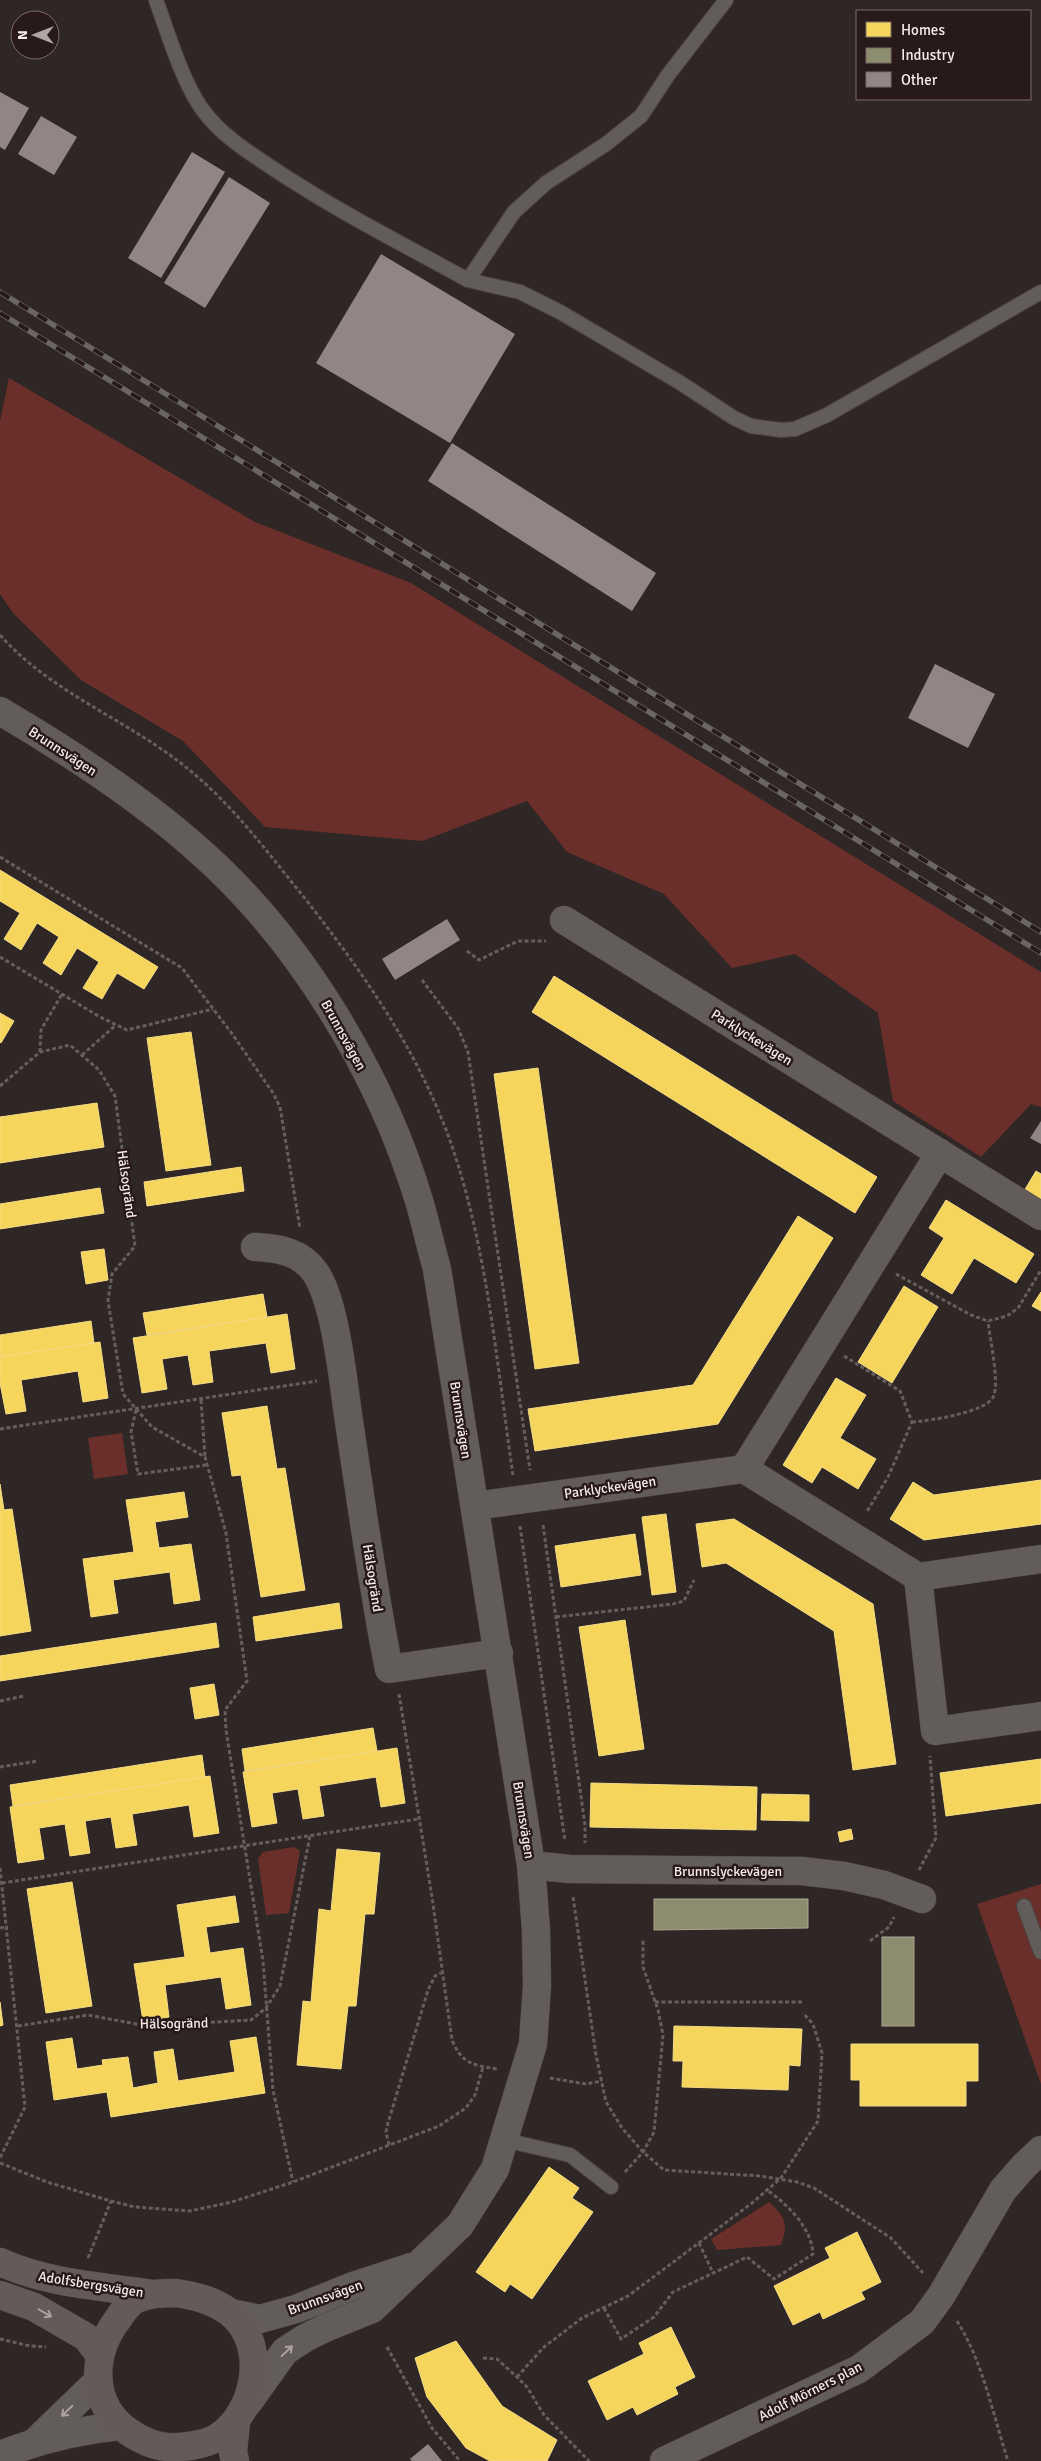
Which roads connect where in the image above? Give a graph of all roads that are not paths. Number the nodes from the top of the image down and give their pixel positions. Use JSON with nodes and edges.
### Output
{"nodes":[{"id":1,"x":156,"y":0,"type":"edge"},
{"id":2,"x":726,"y":0,"type":"edge"},
{"id":3,"x":468,"y":280,"type":"junction"},
{"id":4,"x":1041,"y":292,"type":"edge"},
{"id":5,"x":0,"y":711,"type":"edge"},
{"id":6,"x":570,"y":924,"type":"road end"},
{"id":7,"x":940,"y":1153,"type":"junction"},
{"id":8,"x":1041,"y":1216,"type":"edge"},
{"id":9,"x":255,"y":1247,"type":"dead end"},
{"id":10,"x":744,"y":1469,"type":"junction"},
{"id":11,"x":475,"y":1506,"type":"junction"},
{"id":12,"x":1041,"y":1559,"type":"edge"},
{"id":13,"x":918,"y":1577,"type":"junction"},
{"id":14,"x":499,"y":1653,"type":"junction"},
{"id":15,"x":1041,"y":1716,"type":"edge"},
{"id":16,"x":531,"y":1864,"type":"junction"},
{"id":17,"x":914,"y":1896,"type":"road end"},
{"id":18,"x":1024,"y":1906,"type":"dead end"},
{"id":19,"x":1041,"y":1952,"type":"edge"},
{"id":20,"x":504,"y":2140,"type":"junction"},
{"id":21,"x":1041,"y":2150,"type":"edge"},
{"id":22,"x":611,"y":2187,"type":"road end"},
{"id":23,"x":0,"y":2262,"type":"edge"},
{"id":24,"x":417,"y":2264,"type":"junction"},
{"id":25,"x":153,"y":2294,"type":"junction"},
{"id":26,"x":0,"y":2295,"type":"edge"},
{"id":27,"x":230,"y":2313,"type":"junction"},
{"id":28,"x":99,"y":2354,"type":"junction"},
{"id":29,"x":98,"y":2381,"type":"junction"},
{"id":30,"x":242,"y":2413,"type":"junction"},
{"id":31,"x":129,"y":2433,"type":"junction"},
{"id":32,"x":36,"y":2441,"type":"junction"},
{"id":33,"x":0,"y":2455,"type":"edge"},
{"id":34,"x":178,"y":2461,"type":"edge"},
{"id":35,"x":235,"y":2461,"type":"edge"},
{"id":36,"x":664,"y":2461,"type":"edge"}],
"edges":[{"from":1,"to":3,"type":"lane"},
{"from":2,"to":3,"type":"lane"},
{"from":3,"to":4,"type":"lane"},
{"from":5,"to":11,"type":"street","name":"Brunnsvägen"},
{"from":6,"to":7,"type":"street","name":"Parklyckevägen"},
{"from":7,"to":8,"type":"street","name":"Parklyckevägen"},
{"from":7,"to":10,"type":"street"},
{"from":9,"to":14,"type":"street","name":"Hälsogränd"},
{"from":10,"to":11,"type":"street","name":"Parklyckevägen"},
{"from":10,"to":13,"type":"street"},
{"from":11,"to":14,"type":"street","name":"Brunnsvägen"},
{"from":12,"to":13,"type":"street"},
{"from":13,"to":15,"type":"street"},
{"from":14,"to":16,"type":"street","name":"Brunnsvägen"},
{"from":16,"to":17,"type":"street","name":"Brunnslyckevägen"},
{"from":16,"to":20,"type":"street","name":"Brunnsvägen"},
{"from":18,"to":19,"type":"lane"},
{"from":20,"to":22,"type":"lane"},
{"from":20,"to":24,"type":"street","name":"Brunnsvägen"},
{"from":21,"to":36,"type":"street","name":"Adolf Mörners plan"},
{"from":23,"to":25,"type":"main road","name":"Adolfsbergsvägen"},
{"from":24,"to":27,"type":"street","name":"Brunnsvägen"},
{"from":30,"to":24,"type":"street","name":"Brunnsvägen","one_way":true},
{"from":25,"to":27,"type":"main road"},
{"from":25,"to":28,"type":"main road"},
{"from":26,"to":28,"type":"main road","one_way":true},
{"from":27,"to":30,"type":"main road"},
{"from":28,"to":29,"type":"main road"},
{"from":29,"to":31,"type":"main road"},
{"from":29,"to":32,"type":"street","one_way":true},
{"from":30,"to":31,"type":"main road"},
{"from":30,"to":35,"type":"main road"},
{"from":31,"to":32,"type":"street"},
{"from":31,"to":34,"type":"main road"},
{"from":32,"to":33,"type":"street"}]}
